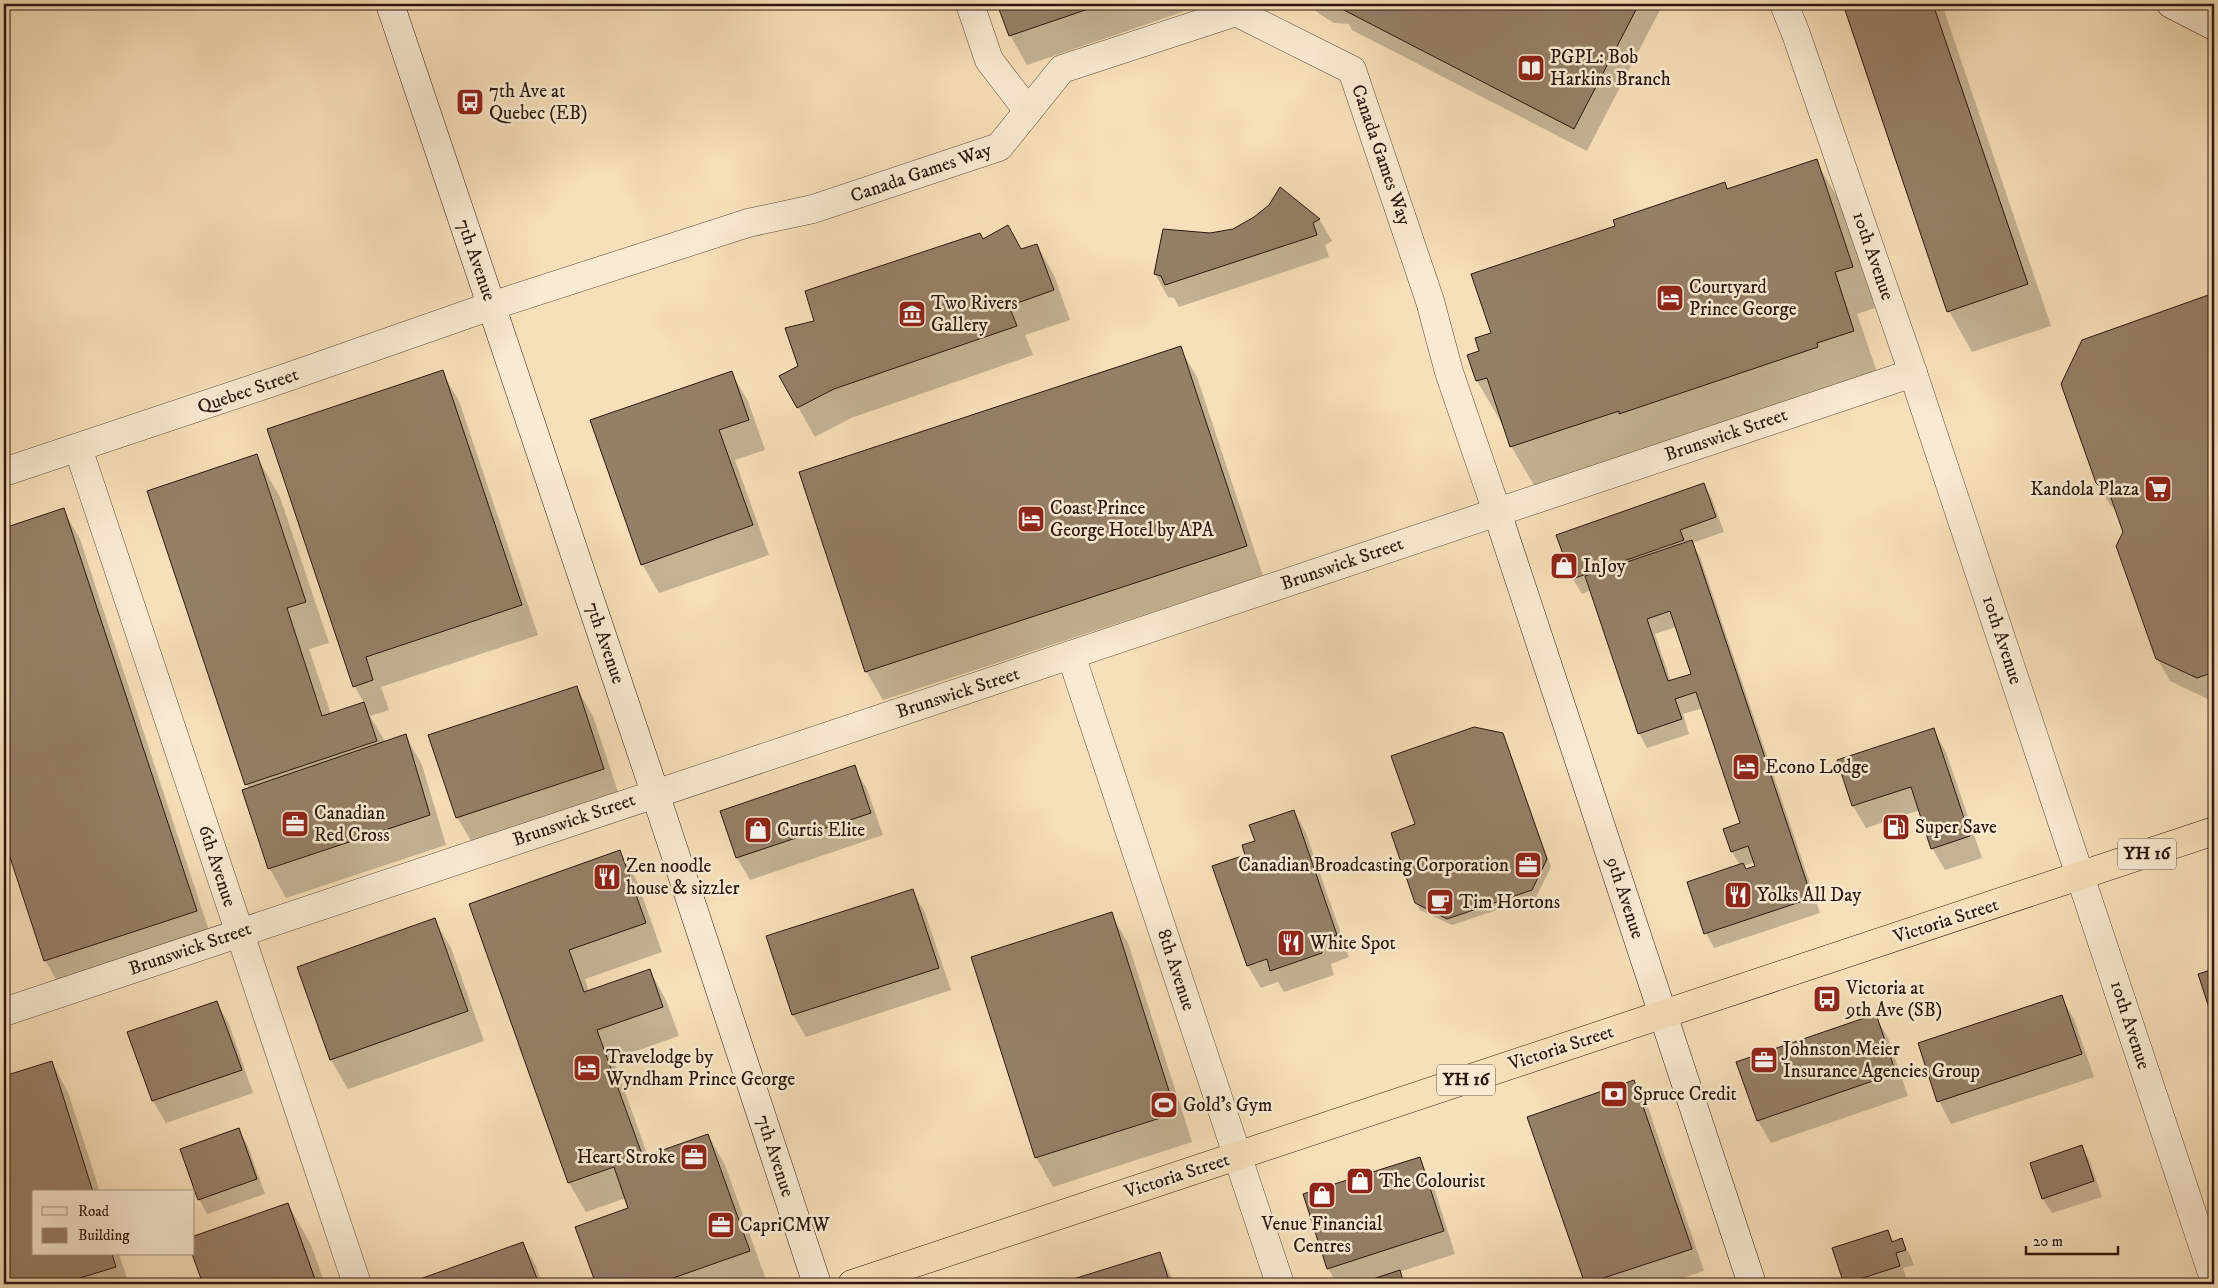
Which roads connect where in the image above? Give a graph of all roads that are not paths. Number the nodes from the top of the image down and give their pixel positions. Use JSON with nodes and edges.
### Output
{"nodes":[{"id":1,"x":390,"y":4,"type":"edge"},
{"id":2,"x":970,"y":4,"type":"edge"},
{"id":3,"x":1784,"y":4,"type":"edge"},
{"id":4,"x":2171,"y":4,"type":"edge"},
{"id":5,"x":2214,"y":26,"type":"edge"},
{"id":6,"x":1028,"y":111,"type":"junction"},
{"id":7,"x":491,"y":306,"type":"junction"},
{"id":8,"x":1913,"y":372,"type":"junction"},
{"id":9,"x":78,"y":448,"type":"junction"},
{"id":10,"x":4,"y":472,"type":"edge"},
{"id":11,"x":1497,"y":512,"type":"junction"},
{"id":12,"x":1071,"y":655,"type":"junction"},
{"id":13,"x":655,"y":793,"type":"junction"},
{"id":14,"x":2214,"y":831,"type":"edge"},
{"id":15,"x":2080,"y":876,"type":"junction"},
{"id":16,"x":239,"y":932,"type":"junction"},
{"id":17,"x":4,"y":1012,"type":"edge"},
{"id":18,"x":1664,"y":1014,"type":"junction"},
{"id":19,"x":1237,"y":1156,"type":"junction"},
{"id":20,"x":2214,"y":1278,"type":"edge"},
{"id":21,"x":357,"y":1284,"type":"edge"},
{"id":22,"x":817,"y":1284,"type":"edge"},
{"id":23,"x":852,"y":1284,"type":"edge"},
{"id":24,"x":1280,"y":1284,"type":"edge"},
{"id":25,"x":1752,"y":1284,"type":"edge"}],
"edges":[{"from":1,"to":7,"type":"street","name":"7th Avenue"},
{"from":2,"to":6,"type":"street"},
{"from":3,"to":8,"type":"street","name":"10th Avenue"},
{"from":4,"to":5,"type":"street"},
{"from":6,"to":7,"type":"street","name":"Canada Games Way"},
{"from":6,"to":11,"type":"street","name":"Canada Games Way"},
{"from":7,"to":9,"type":"street","name":"Quebec Street"},
{"from":7,"to":13,"type":"street","name":"7th Avenue"},
{"from":8,"to":11,"type":"street","name":"Brunswick Street"},
{"from":8,"to":15,"type":"street","name":"10th Avenue"},
{"from":9,"to":10,"type":"street","name":"Quebec Street"},
{"from":9,"to":16,"type":"street","name":"6th Avenue"},
{"from":11,"to":12,"type":"street","name":"Brunswick Street"},
{"from":11,"to":18,"type":"street","name":"9th Avenue"},
{"from":12,"to":13,"type":"street","name":"Brunswick Street"},
{"from":12,"to":19,"type":"street","name":"8th Avenue"},
{"from":13,"to":16,"type":"street","name":"Brunswick Street"},
{"from":13,"to":22,"type":"street","name":"7th Avenue"},
{"from":14,"to":15,"type":"highway","name":"Victoria Street","number":"YH 16"},
{"from":15,"to":18,"type":"highway","name":"Victoria Street","number":"YH 16"},
{"from":15,"to":20,"type":"street","name":"10th Avenue"},
{"from":16,"to":17,"type":"street","name":"Brunswick Street"},
{"from":16,"to":21,"type":"street","name":"6th Avenue"},
{"from":18,"to":19,"type":"highway","name":"Victoria Street","number":"YH 16"},
{"from":18,"to":25,"type":"street","name":"9th Avenue"},
{"from":19,"to":23,"type":"highway","name":"Victoria Street","number":"YH 16"},
{"from":19,"to":24,"type":"street","name":"8th Avenue"}]}
